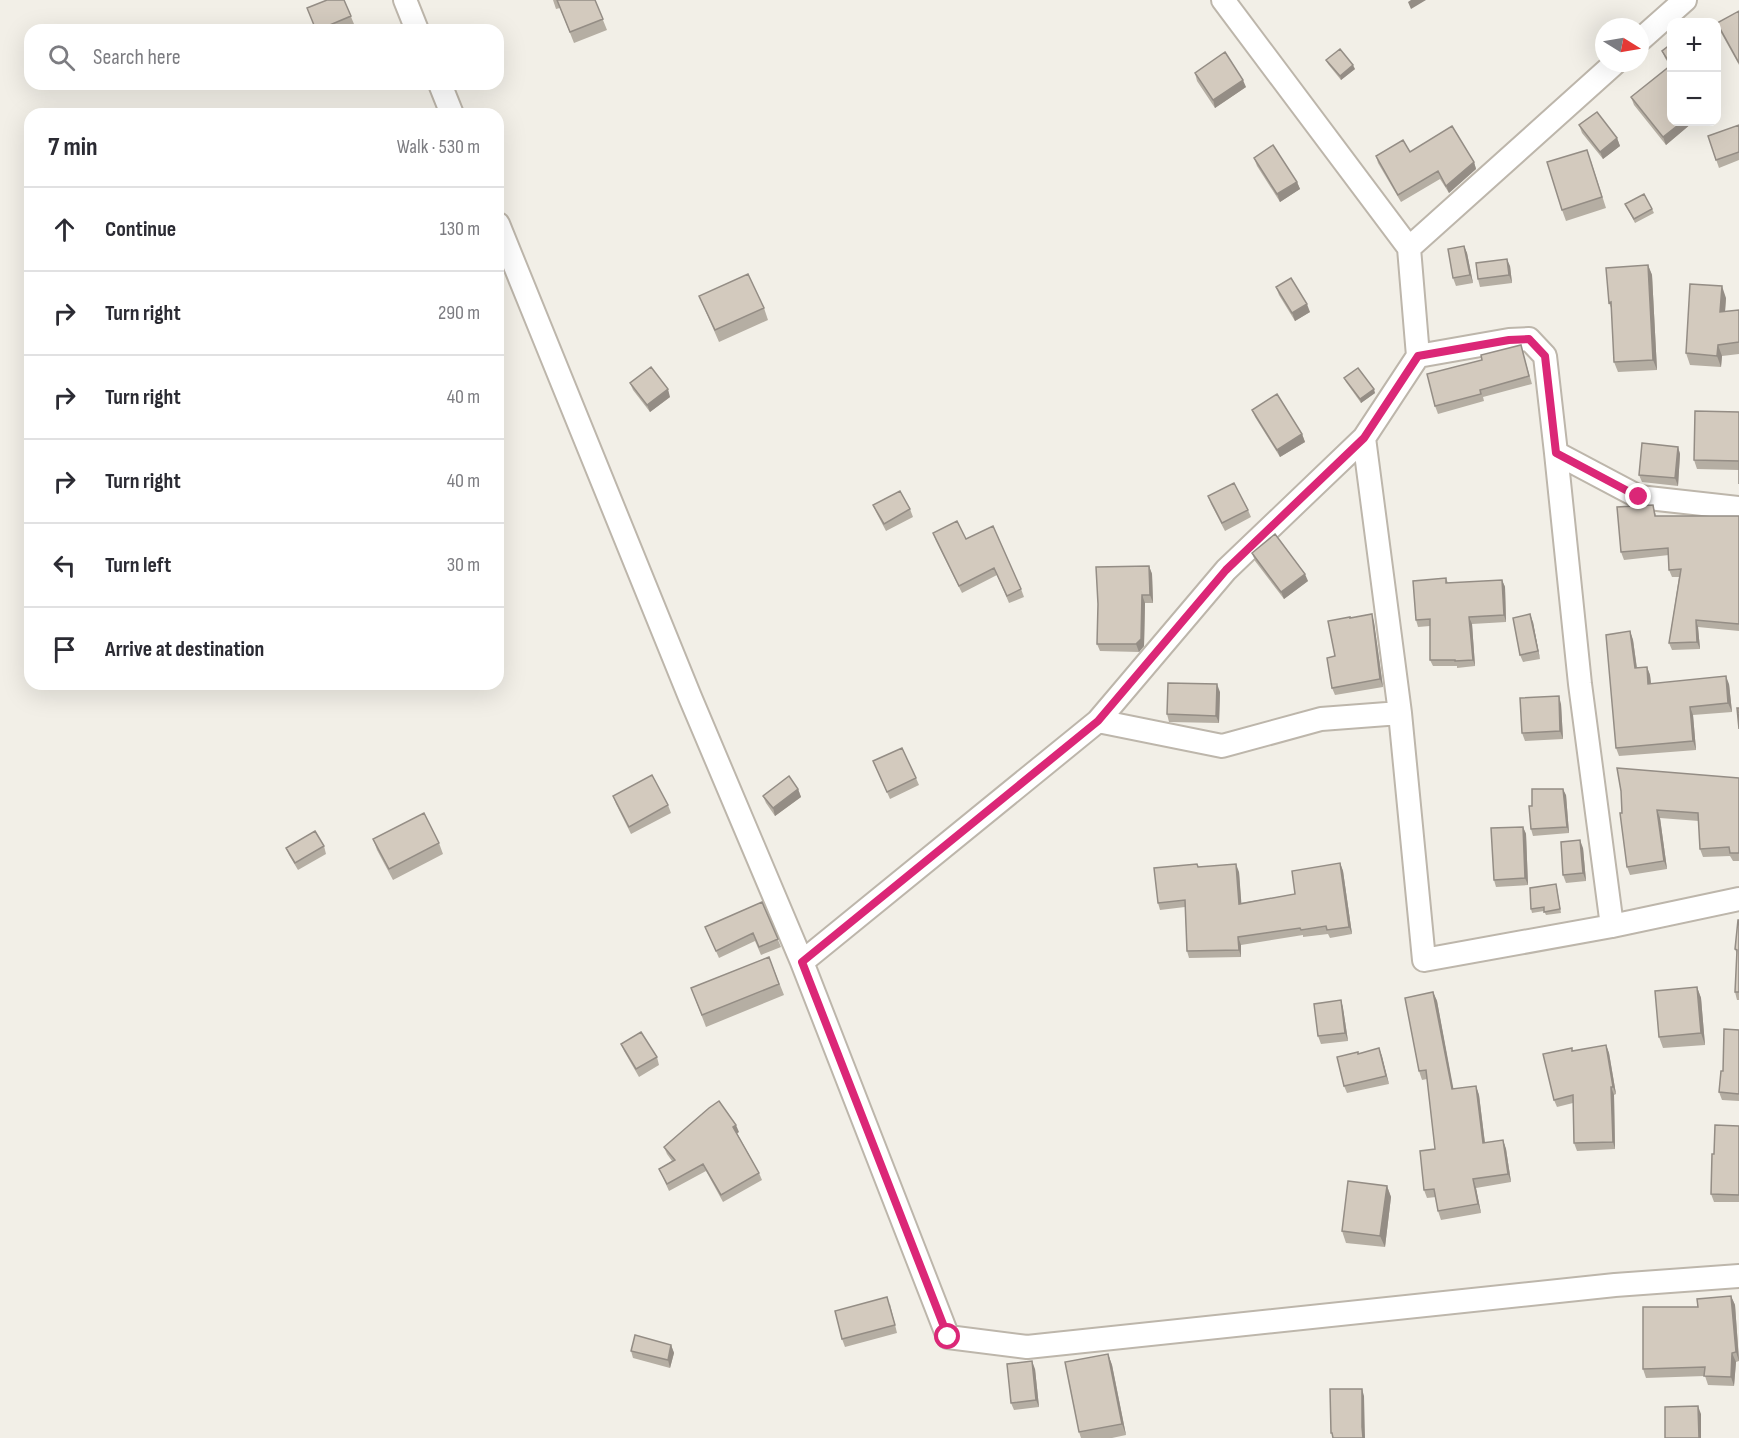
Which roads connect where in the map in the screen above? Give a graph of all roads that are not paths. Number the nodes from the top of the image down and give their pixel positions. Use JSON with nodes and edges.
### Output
{"nodes":[{"id":1,"x":405,"y":0,"type":"edge"},
{"id":2,"x":1223,"y":0,"type":"edge"},
{"id":3,"x":1685,"y":0,"type":"edge"},
{"id":4,"x":415,"y":24,"type":"edge"},
{"id":5,"x":1649,"y":32,"type":"edge"},
{"id":6,"x":1605,"y":72,"type":"edge"},
{"id":7,"x":442,"y":90,"type":"edge"},
{"id":8,"x":450,"y":108,"type":"edge"},
{"id":9,"x":504,"y":239,"type":"edge"},
{"id":10,"x":1409,"y":248,"type":"junction"},
{"id":11,"x":1418,"y":356,"type":"junction"},
{"id":12,"x":1364,"y":438,"type":"junction"},
{"id":13,"x":1556,"y":453,"type":"junction"},
{"id":14,"x":1739,"y":508,"type":"edge"},
{"id":15,"x":1400,"y":713,"type":"junction"},
{"id":16,"x":1098,"y":721,"type":"junction"},
{"id":17,"x":1739,"y":899,"type":"edge"},
{"id":18,"x":1612,"y":926,"type":"junction"},
{"id":19,"x":802,"y":962,"type":"junction"},
{"id":20,"x":1739,"y":1276,"type":"edge"}],
"edges":[{"from":1,"to":4,"type":"street"},
{"from":2,"to":10,"type":"street"},
{"from":3,"to":5,"type":"street"},
{"from":6,"to":10,"type":"street"},
{"from":7,"to":8,"type":"street"},
{"from":9,"to":19,"type":"street"},
{"from":10,"to":11,"type":"street"},
{"from":11,"to":12,"type":"street"},
{"from":11,"to":13,"type":"street"},
{"from":12,"to":15,"type":"street"},
{"from":12,"to":16,"type":"street"},
{"from":13,"to":14,"type":"street"},
{"from":13,"to":18,"type":"street"},
{"from":15,"to":16,"type":"street"},
{"from":15,"to":18,"type":"street"},
{"from":16,"to":19,"type":"street"},
{"from":17,"to":18,"type":"street"},
{"from":19,"to":20,"type":"street"}]}
